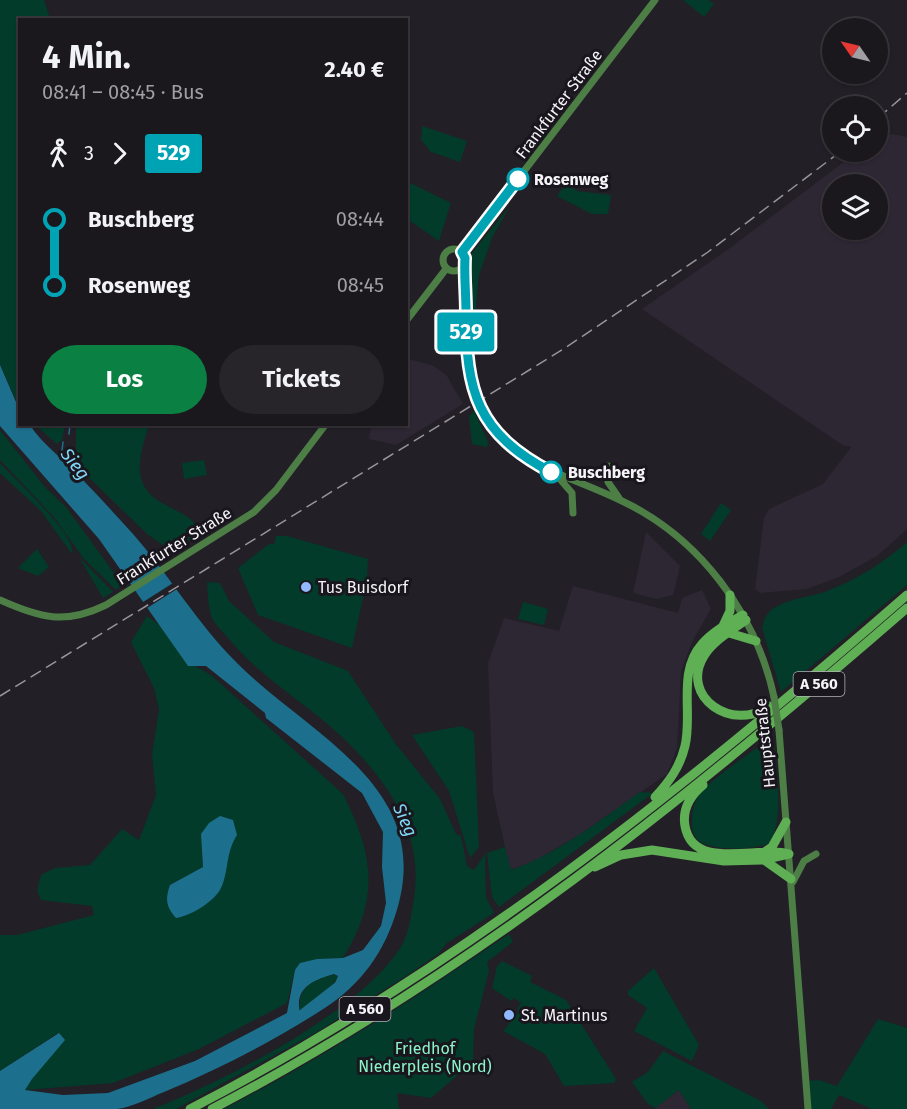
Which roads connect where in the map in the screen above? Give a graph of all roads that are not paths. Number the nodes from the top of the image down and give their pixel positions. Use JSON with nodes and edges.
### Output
{"nodes":[{"id":1,"x":655,"y":0,"type":"edge"},
{"id":2,"x":462,"y":252,"type":"junction"},
{"id":3,"x":462,"y":268,"type":"junction"},
{"id":4,"x":446,"y":269,"type":"junction"},
{"id":5,"x":408,"y":318,"type":"edge"},
{"id":6,"x":475,"y":396,"type":"tunnel mouth"},
{"id":7,"x":480,"y":408,"type":"tunnel mouth"},
{"id":8,"x":324,"y":426,"type":"edge"},
{"id":9,"x":608,"y":466,"type":"dead end"},
{"id":10,"x":555,"y":474,"type":"junction"},
{"id":11,"x":621,"y":500,"type":"junction"},
{"id":12,"x":573,"y":513,"type":"dead end"},
{"id":13,"x":730,"y":595,"type":"junction"},
{"id":14,"x":907,"y":595,"type":"edge"},
{"id":15,"x":0,"y":600,"type":"edge"},
{"id":16,"x":907,"y":608,"type":"edge"},
{"id":17,"x":745,"y":618,"type":"junction"},
{"id":18,"x":726,"y":630,"type":"junction"},
{"id":19,"x":756,"y":641,"type":"junction"},
{"id":20,"x":794,"y":692,"type":"junction"},
{"id":21,"x":730,"y":757,"type":"junction"},
{"id":22,"x":786,"y":822,"type":"junction"},
{"id":23,"x":623,"y":829,"type":"junction"},
{"id":24,"x":789,"y":854,"type":"junction"},
{"id":25,"x":816,"y":854,"type":"dead end"},
{"id":26,"x":764,"y":855,"type":"junction"},
{"id":27,"x":578,"y":874,"type":"junction"},
{"id":28,"x":792,"y":882,"type":"junction"},
{"id":29,"x":190,"y":1109,"type":"edge"},
{"id":30,"x":212,"y":1109,"type":"edge"},
{"id":31,"x":808,"y":1109,"type":"edge"}],
"edges":[{"from":1,"to":2,"type":"main road","name":"Frankfurter Straße"},
{"from":2,"to":3,"type":"main road"},
{"from":2,"to":4,"type":"main road"},
{"from":3,"to":4,"type":"main road"},
{"from":3,"to":6,"type":"main road"},
{"from":4,"to":5,"type":"main road"},
{"from":7,"to":10,"type":"main road","name":"Hauptstraße"},
{"from":8,"to":15,"type":"main road","name":"Frankfurter Straße"},
{"from":9,"to":11,"type":"main road"},
{"from":10,"to":11,"type":"main road","name":"Hauptstraße"},
{"from":10,"to":12,"type":"main road"},
{"from":11,"to":13,"type":"main road","name":"Hauptstraße"},
{"from":13,"to":17,"type":"main road","name":"Hauptstraße"},
{"from":13,"to":18,"type":"highway"},
{"from":14,"to":20,"type":"highway","number":"A 560"},
{"from":16,"to":21,"type":"highway","number":"A 560"},
{"from":17,"to":18,"type":"highway"},
{"from":17,"to":19,"type":"main road","name":"Hauptstraße"},
{"from":18,"to":19,"type":"highway"},
{"from":18,"to":20,"type":"highway"},
{"from":18,"to":23,"type":"highway"},
{"from":19,"to":22,"type":"main road","name":"Hauptstraße","bridge":true},
{"from":20,"to":23,"type":"highway","number":"A 560"},
{"from":21,"to":26,"type":"highway"},
{"from":21,"to":27,"type":"highway","number":"A 560"},
{"from":22,"to":24,"type":"main road","name":"Hauptstraße"},
{"from":22,"to":26,"type":"highway"},
{"from":23,"to":29,"type":"highway","number":"A 560"},
{"from":24,"to":26,"type":"highway"},
{"from":24,"to":28,"type":"main road","name":"Hauptstraße"},
{"from":25,"to":28,"type":"main road"},
{"from":26,"to":27,"type":"highway"},
{"from":26,"to":28,"type":"highway"},
{"from":27,"to":30,"type":"highway","number":"A 560"},
{"from":28,"to":31,"type":"main road","name":"Hauptstraße"}]}
